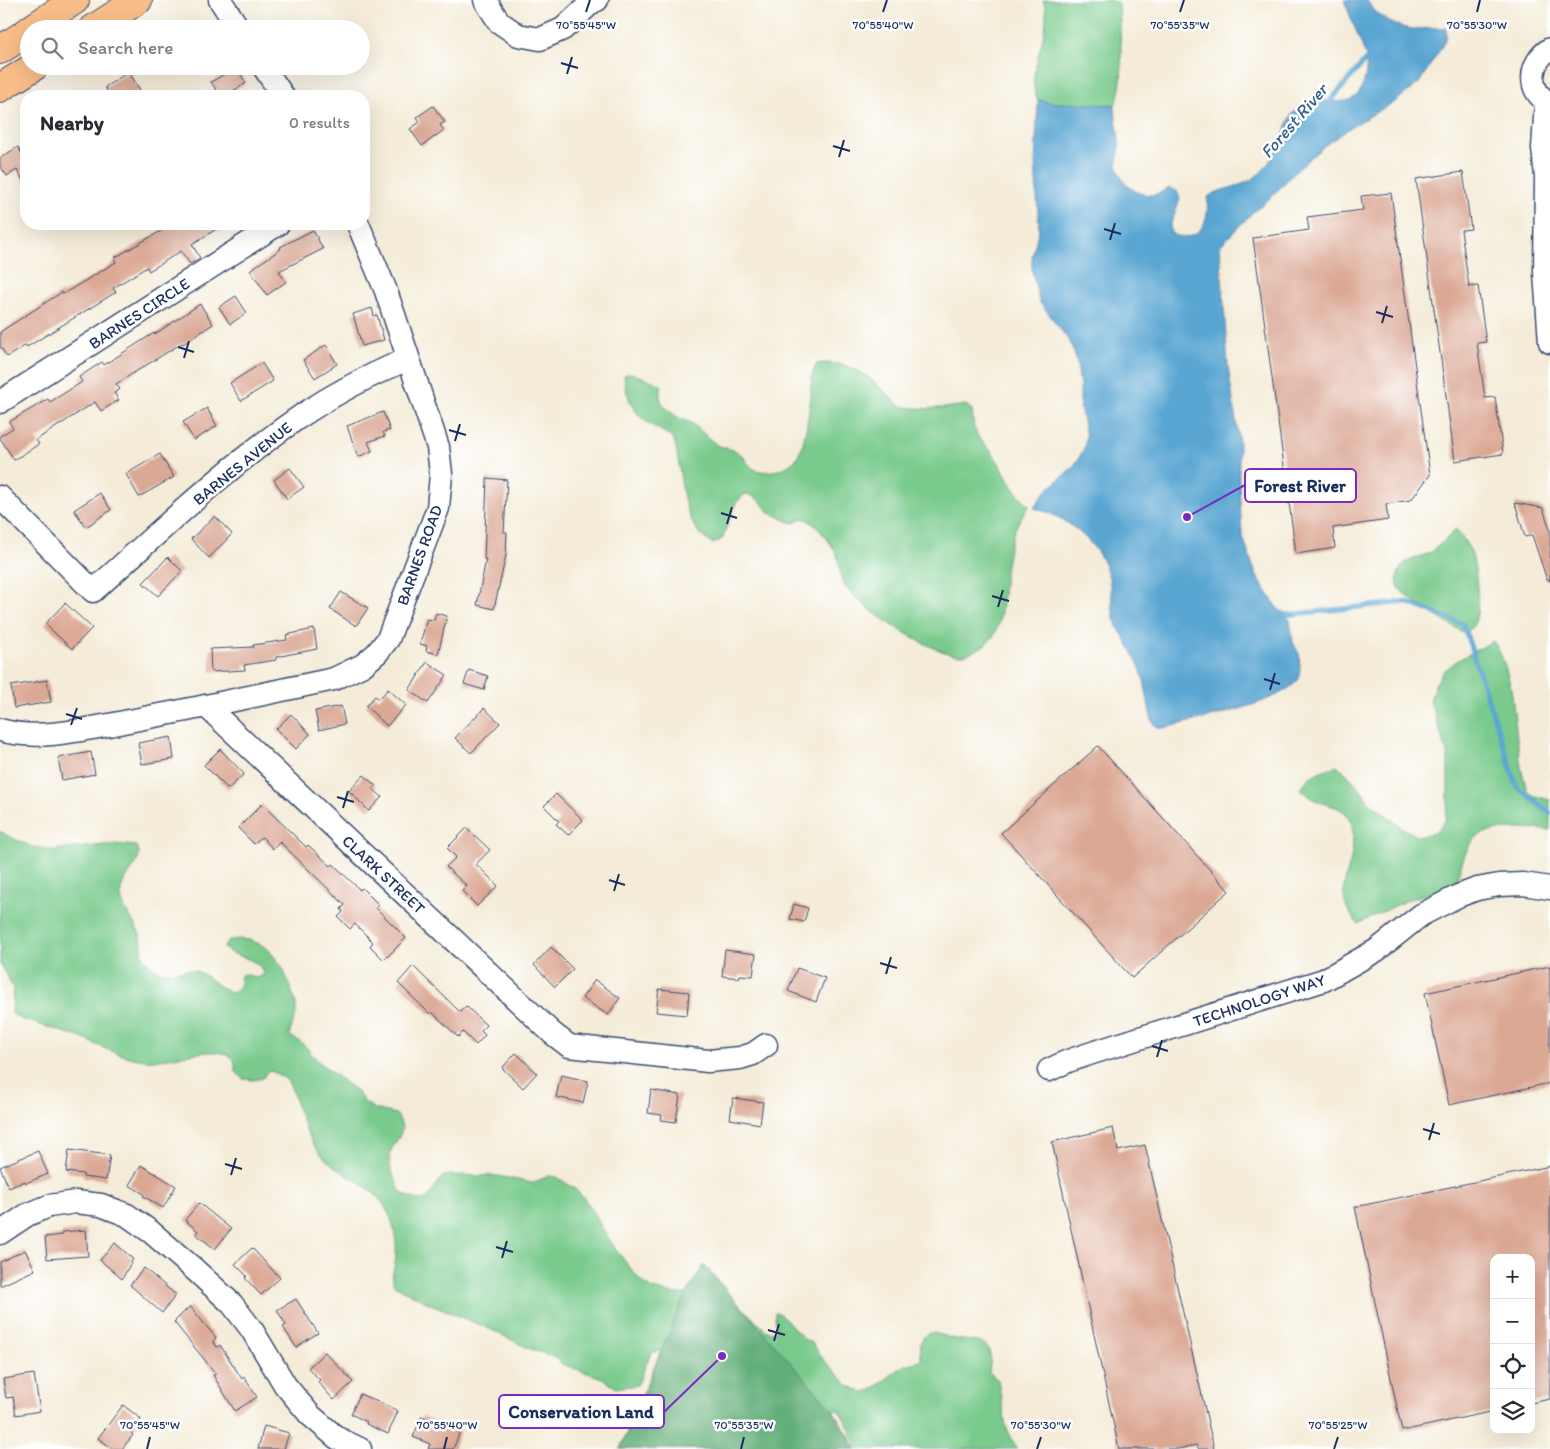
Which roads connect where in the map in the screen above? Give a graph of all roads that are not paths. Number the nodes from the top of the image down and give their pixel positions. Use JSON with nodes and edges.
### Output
{"nodes":[{"id":1,"x":75,"y":0,"type":"edge"},
{"id":2,"x":138,"y":0,"type":"edge"},
{"id":3,"x":220,"y":0,"type":"edge"},
{"id":4,"x":485,"y":0,"type":"edge"},
{"id":5,"x":597,"y":0,"type":"edge"},
{"id":6,"x":45,"y":20,"type":"edge"},
{"id":7,"x":107,"y":20,"type":"edge"},
{"id":8,"x":233,"y":20,"type":"edge"},
{"id":9,"x":20,"y":37,"type":"edge"},
{"id":10,"x":1550,"y":49,"type":"edge"},
{"id":11,"x":0,"y":50,"type":"edge"},
{"id":12,"x":20,"y":75,"type":"edge"},
{"id":13,"x":269,"y":75,"type":"edge"},
{"id":14,"x":0,"y":88,"type":"edge"},
{"id":15,"x":279,"y":90,"type":"edge"},
{"id":16,"x":1548,"y":102,"type":"edge"},
{"id":17,"x":1548,"y":172,"type":"edge"},
{"id":18,"x":269,"y":230,"type":"edge"},
{"id":19,"x":361,"y":230,"type":"edge"},
{"id":20,"x":1550,"y":342,"type":"edge"},
{"id":21,"x":408,"y":359,"type":"junction"},
{"id":22,"x":0,"y":402,"type":"edge"},
{"id":23,"x":0,"y":497,"type":"edge"},
{"id":24,"x":206,"y":706,"type":"junction"},
{"id":25,"x":0,"y":730,"type":"edge"},
{"id":26,"x":1550,"y":888,"type":"edge"},
{"id":27,"x":766,"y":1045,"type":"dead end"},
{"id":28,"x":1058,"y":1066,"type":"dead end"},
{"id":29,"x":0,"y":1233,"type":"edge"},
{"id":30,"x":333,"y":1444,"type":"edge"},
{"id":31,"x":360,"y":1449,"type":"edge"}],
"edges":[{"from":1,"to":6,"type":"main road"},
{"from":2,"to":7,"type":"main road"},
{"from":3,"to":8,"type":"street"},
{"from":4,"to":5,"type":"street"},
{"from":9,"to":11,"type":"main road"},
{"from":10,"to":16,"type":"street"},
{"from":12,"to":14,"type":"main road"},
{"from":13,"to":15,"type":"street"},
{"from":16,"to":17,"type":"street"},
{"from":17,"to":20,"type":"street"},
{"from":18,"to":22,"type":"street","name":"BARNES CIRCLE"},
{"from":19,"to":21,"type":"street","name":"BARNES ROAD"},
{"from":21,"to":23,"type":"street","name":"BARNES AVENUE"},
{"from":21,"to":24,"type":"street","name":"BARNES ROAD"},
{"from":24,"to":25,"type":"street"},
{"from":24,"to":27,"type":"street","name":"CLARK STREET"},
{"from":26,"to":28,"type":"street","name":"TECHNOLOGY WAY"},
{"from":29,"to":30,"type":"street"},
{"from":30,"to":31,"type":"street"}]}
